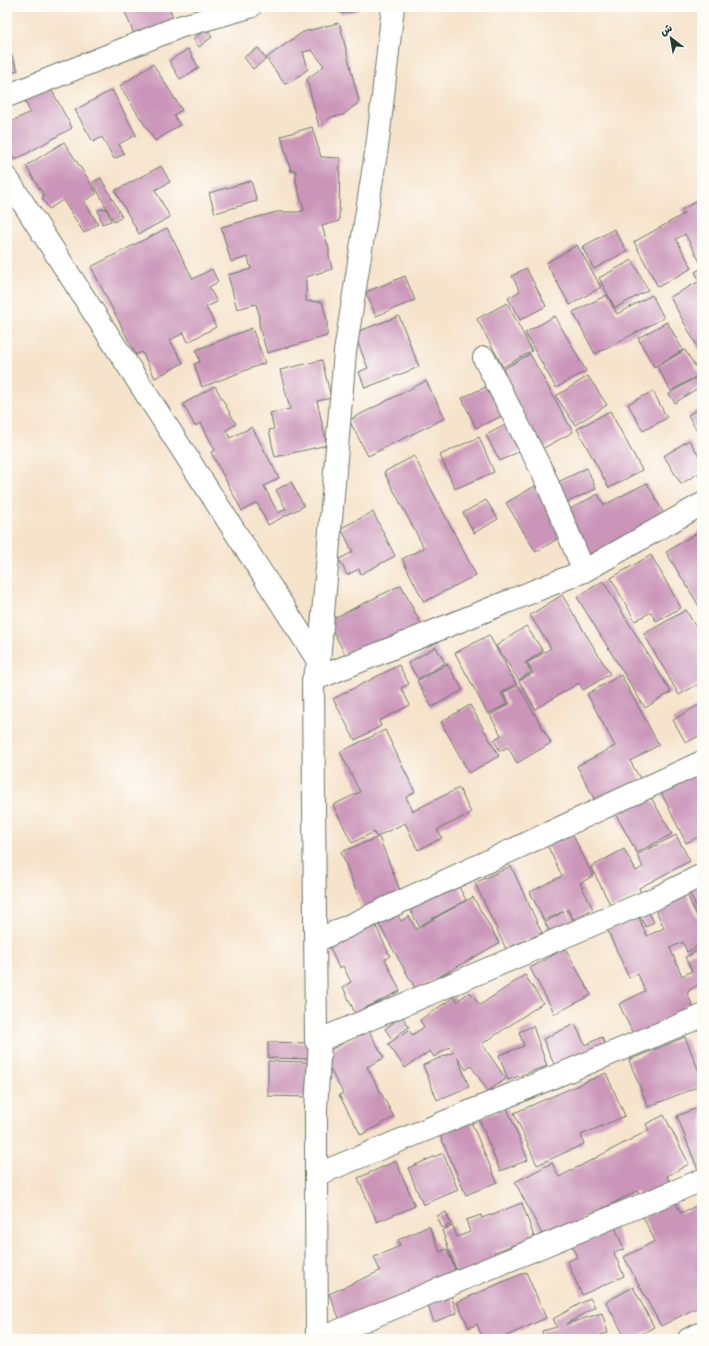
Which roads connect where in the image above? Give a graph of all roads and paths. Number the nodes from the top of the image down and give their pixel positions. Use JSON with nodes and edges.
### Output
{"nodes":[{"id":1,"x":250,"y":7,"type":"edge"},
{"id":2,"x":393,"y":7,"type":"edge"},
{"id":3,"x":7,"y":96,"type":"edge"},
{"id":4,"x":7,"y":178,"type":"edge"},
{"id":5,"x":484,"y":358,"type":"dead end"},
{"id":6,"x":702,"y":504,"type":"edge"},
{"id":7,"x":584,"y":571,"type":"junction"},
{"id":8,"x":316,"y":671,"type":"junction"},
{"id":9,"x":702,"y":762,"type":"edge"},
{"id":10,"x":702,"y":875,"type":"edge"},
{"id":11,"x":316,"y":941,"type":"junction"},
{"id":12,"x":702,"y":1016,"type":"edge"},
{"id":13,"x":320,"y":1040,"type":"junction"},
{"id":14,"x":316,"y":1175,"type":"junction"},
{"id":15,"x":702,"y":1180,"type":"edge"},
{"id":16,"x":702,"y":1333,"type":"edge"},
{"id":17,"x":318,"y":1339,"type":"edge"},
{"id":18,"x":689,"y":1339,"type":"edge"}],
"edges":[{"from":1,"to":3,"type":"street"},
{"from":2,"to":8,"type":"street"},
{"from":4,"to":8,"type":"street"},
{"from":5,"to":7,"type":"street"},
{"from":6,"to":7,"type":"street"},
{"from":7,"to":8,"type":"street"},
{"from":8,"to":11,"type":"street"},
{"from":9,"to":11,"type":"street"},
{"from":10,"to":13,"type":"street"},
{"from":11,"to":13,"type":"street"},
{"from":12,"to":14,"type":"street"},
{"from":13,"to":14,"type":"street"},
{"from":14,"to":17,"type":"street"},
{"from":15,"to":17,"type":"street"},
{"from":16,"to":18,"type":"street"}]}
